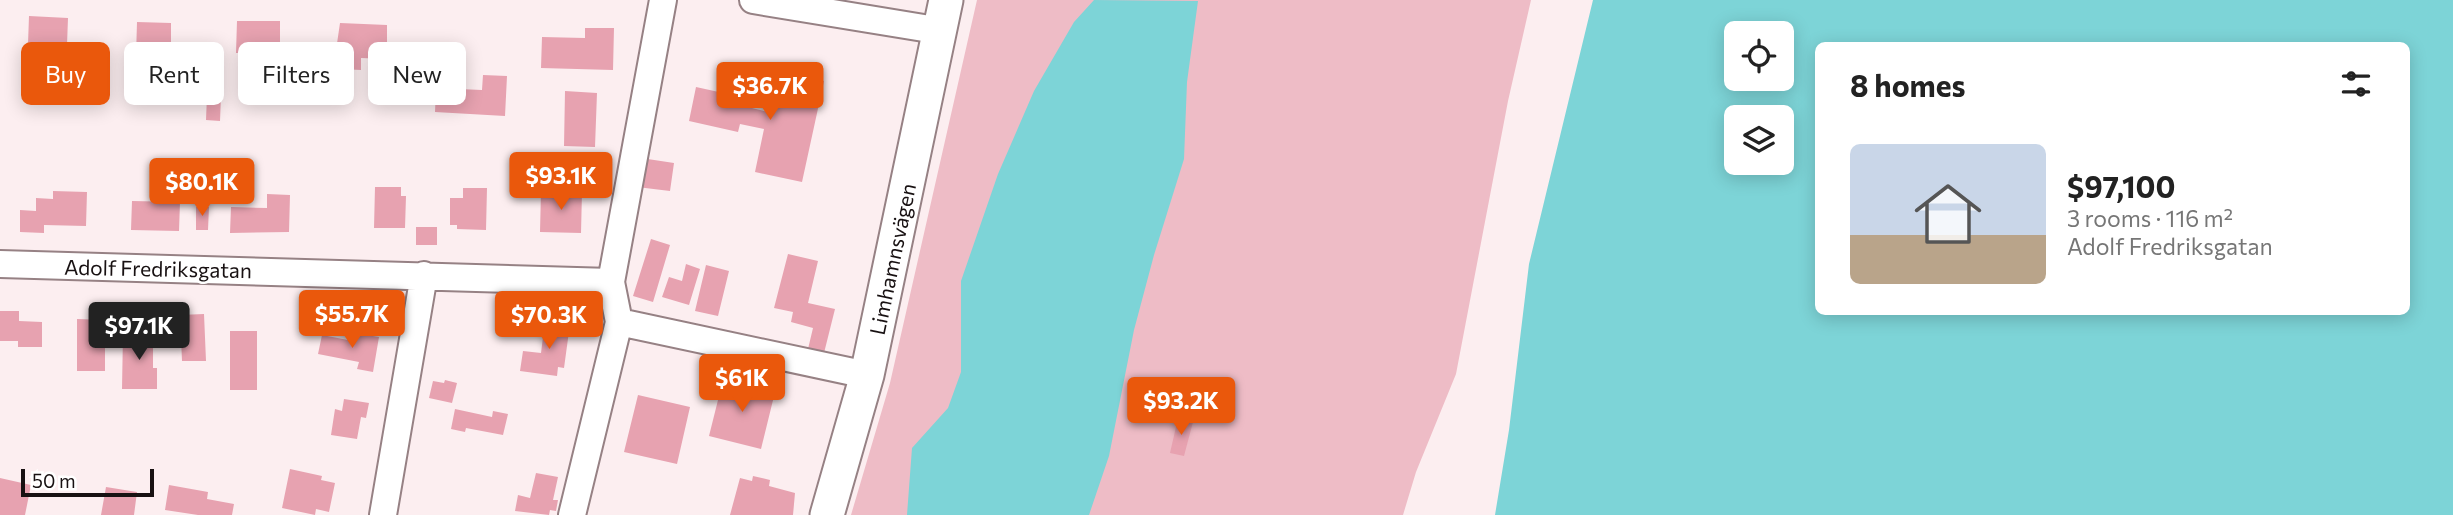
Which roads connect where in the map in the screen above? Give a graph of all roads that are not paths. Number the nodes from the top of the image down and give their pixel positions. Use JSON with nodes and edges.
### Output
{"nodes":[{"id":1,"x":663,"y":0,"type":"edge"},
{"id":2,"x":753,"y":0,"type":"edge"},
{"id":3,"x":944,"y":16,"type":"edge"},
{"id":4,"x":0,"y":264,"type":"edge"},
{"id":5,"x":424,"y":275,"type":"junction"},
{"id":6,"x":611,"y":282,"type":"junction"},
{"id":7,"x":620,"y":322,"type":"junction"},
{"id":8,"x":867,"y":375,"type":"junction"},
{"id":9,"x":383,"y":515,"type":"edge"},
{"id":10,"x":572,"y":515,"type":"edge"},
{"id":11,"x":827,"y":515,"type":"edge"}],
"edges":[{"from":1,"to":6,"type":"street"},
{"from":2,"to":3,"type":"street"},
{"from":3,"to":8,"type":"main road","name":"Limhamnsvägen"},
{"from":4,"to":5,"type":"street","name":"Adolf Fredriksgatan"},
{"from":5,"to":6,"type":"street","name":"Adolf Fredriksgatan"},
{"from":5,"to":9,"type":"street"},
{"from":6,"to":7,"type":"street"},
{"from":7,"to":8,"type":"street"},
{"from":7,"to":10,"type":"street"},
{"from":8,"to":11,"type":"main road","name":"Limhamnsvägen"}]}
